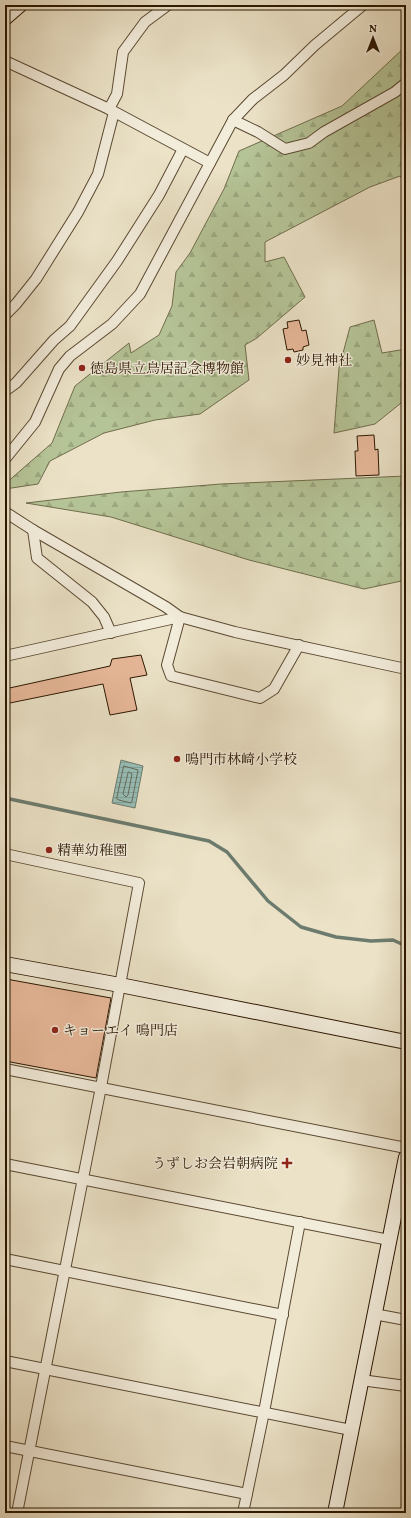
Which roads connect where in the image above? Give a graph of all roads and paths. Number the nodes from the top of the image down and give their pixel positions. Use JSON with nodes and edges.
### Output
{"nodes":[{"id":1,"x":20,"y":5,"type":"edge"},
{"id":2,"x":168,"y":5,"type":"edge"},
{"id":3,"x":363,"y":5,"type":"edge"},
{"id":4,"x":5,"y":18,"type":"edge"},
{"id":5,"x":5,"y":61,"type":"edge"},
{"id":6,"x":406,"y":83,"type":"edge"},
{"id":7,"x":112,"y":110,"type":"junction"},
{"id":8,"x":233,"y":120,"type":"junction"},
{"id":9,"x":183,"y":148,"type":"junction"},
{"id":10,"x":210,"y":162,"type":"junction"},
{"id":11,"x":5,"y":315,"type":"edge"},
{"id":12,"x":5,"y":391,"type":"edge"},
{"id":13,"x":5,"y":459,"type":"edge"},
{"id":14,"x":5,"y":512,"type":"edge"},
{"id":15,"x":32,"y":530,"type":"junction"},
{"id":16,"x":180,"y":617,"type":"junction"},
{"id":17,"x":111,"y":633,"type":"junction"},
{"id":18,"x":299,"y":645,"type":"junction"},
{"id":19,"x":5,"y":656,"type":"edge"},
{"id":20,"x":406,"y":669,"type":"edge"},
{"id":21,"x":5,"y":854,"type":"edge"},
{"id":22,"x":5,"y":964,"type":"edge"},
{"id":23,"x":120,"y":985,"type":"junction"},
{"id":24,"x":406,"y":1042,"type":"edge"},
{"id":25,"x":5,"y":1069,"type":"edge"},
{"id":26,"x":101,"y":1087,"type":"junction"},
{"id":27,"x":406,"y":1148,"type":"edge"},
{"id":28,"x":406,"y":1158,"type":"edge"},
{"id":29,"x":5,"y":1164,"type":"edge"},
{"id":30,"x":82,"y":1179,"type":"junction"},
{"id":31,"x":300,"y":1222,"type":"junction"},
{"id":32,"x":389,"y":1240,"type":"junction"},
{"id":33,"x":5,"y":1259,"type":"edge"},
{"id":34,"x":65,"y":1271,"type":"junction"},
{"id":35,"x":374,"y":1314,"type":"junction"},
{"id":36,"x":283,"y":1315,"type":"junction"},
{"id":37,"x":406,"y":1320,"type":"edge"},
{"id":38,"x":5,"y":1361,"type":"edge"},
{"id":39,"x":45,"y":1369,"type":"junction"},
{"id":40,"x":361,"y":1380,"type":"junction"},
{"id":41,"x":406,"y":1386,"type":"edge"},
{"id":42,"x":264,"y":1412,"type":"junction"},
{"id":43,"x":351,"y":1430,"type":"junction"},
{"id":44,"x":5,"y":1446,"type":"edge"},
{"id":45,"x":29,"y":1451,"type":"junction"},
{"id":46,"x":247,"y":1494,"type":"junction"},
{"id":47,"x":17,"y":1513,"type":"edge"},
{"id":48,"x":243,"y":1513,"type":"edge"},
{"id":49,"x":334,"y":1513,"type":"edge"}],
"edges":[{"from":1,"to":4,"type":"street"},
{"from":2,"to":7,"type":"street"},
{"from":3,"to":8,"type":"street"},
{"from":5,"to":7,"type":"street"},
{"from":6,"to":8,"type":"street"},
{"from":7,"to":9,"type":"street"},
{"from":7,"to":11,"type":"street"},
{"from":8,"to":10,"type":"street"},
{"from":9,"to":10,"type":"street"},
{"from":9,"to":12,"type":"street"},
{"from":10,"to":13,"type":"street"},
{"from":14,"to":15,"type":"street"},
{"from":15,"to":16,"type":"street"},
{"from":15,"to":17,"type":"street"},
{"from":16,"to":17,"type":"street"},
{"from":16,"to":18,"type":"street"},
{"from":16,"to":18,"type":"street"},
{"from":17,"to":19,"type":"street"},
{"from":18,"to":20,"type":"street"},
{"from":21,"to":23,"type":"street"},
{"from":22,"to":23,"type":"street"},
{"from":23,"to":24,"type":"street"},
{"from":23,"to":26,"type":"street"},
{"from":25,"to":26,"type":"street"},
{"from":26,"to":27,"type":"street"},
{"from":26,"to":30,"type":"street"},
{"from":28,"to":32,"type":"street"},
{"from":29,"to":30,"type":"street"},
{"from":30,"to":31,"type":"street"},
{"from":30,"to":34,"type":"street"},
{"from":31,"to":32,"type":"street"},
{"from":31,"to":36,"type":"street"},
{"from":32,"to":35,"type":"street"},
{"from":33,"to":34,"type":"street"},
{"from":34,"to":36,"type":"street"},
{"from":34,"to":39,"type":"street"},
{"from":35,"to":37,"type":"street"},
{"from":35,"to":40,"type":"street"},
{"from":36,"to":42,"type":"street"},
{"from":38,"to":39,"type":"street"},
{"from":39,"to":42,"type":"street"},
{"from":39,"to":45,"type":"street"},
{"from":40,"to":41,"type":"street"},
{"from":40,"to":43,"type":"street"},
{"from":42,"to":43,"type":"street"},
{"from":42,"to":46,"type":"street"},
{"from":43,"to":49,"type":"street"},
{"from":44,"to":45,"type":"street"},
{"from":45,"to":46,"type":"street"},
{"from":45,"to":47,"type":"street"},
{"from":46,"to":48,"type":"street"}]}
